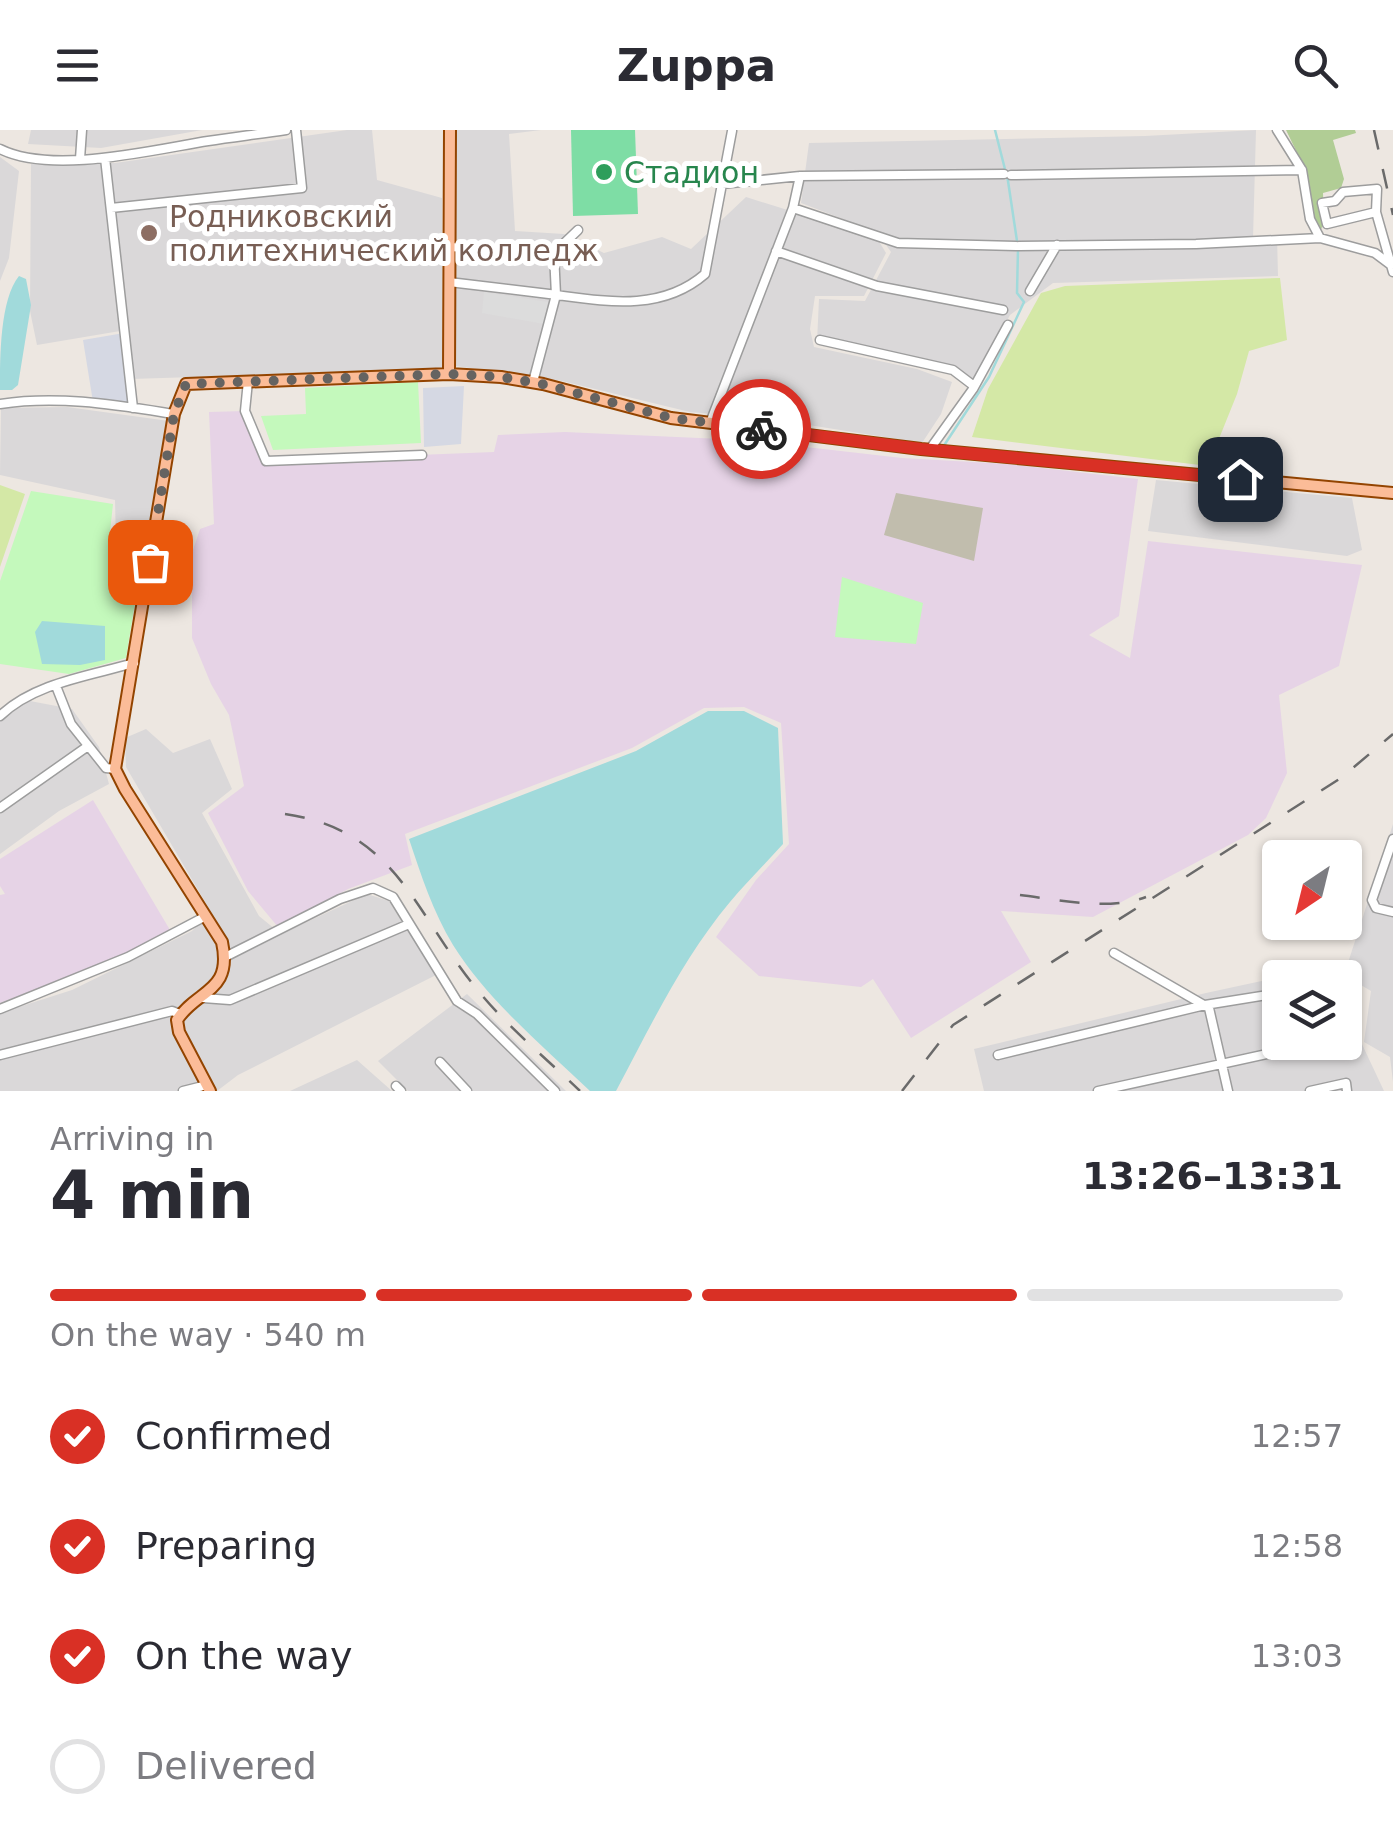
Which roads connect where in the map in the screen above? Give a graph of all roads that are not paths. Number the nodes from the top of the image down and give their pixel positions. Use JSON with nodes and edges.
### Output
{"nodes":[{"id":1,"x":82,"y":130,"type":"edge"},
{"id":2,"x":286,"y":130,"type":"edge"},
{"id":3,"x":296,"y":130,"type":"edge"},
{"id":4,"x":450,"y":130,"type":"edge"},
{"id":5,"x":1277,"y":130,"type":"edge"},
{"id":6,"x":732,"y":131,"type":"edge"},
{"id":7,"x":0,"y":149,"type":"edge"},
{"id":8,"x":105,"y":158,"type":"junction"},
{"id":9,"x":80,"y":159,"type":"junction"},
{"id":10,"x":1302,"y":170,"type":"junction"},
{"id":11,"x":800,"y":176,"type":"junction"},
{"id":12,"x":722,"y":184,"type":"junction"},
{"id":13,"x":111,"y":208,"type":"junction"},
{"id":14,"x":793,"y":208,"type":"junction"},
{"id":15,"x":1376,"y":212,"type":"junction"},
{"id":16,"x":578,"y":230,"type":"dead end"},
{"id":17,"x":1320,"y":238,"type":"junction"},
{"id":18,"x":1058,"y":245,"type":"junction"},
{"id":19,"x":449,"y":247,"type":"junction"},
{"id":20,"x":776,"y":252,"type":"junction"},
{"id":21,"x":554,"y":253,"type":"junction"},
{"id":22,"x":1392,"y":269,"type":"edge"},
{"id":23,"x":449,"y":282,"type":"junction"},
{"id":24,"x":1030,"y":291,"type":"dead end"},
{"id":25,"x":556,"y":295,"type":"junction"},
{"id":26,"x":1003,"y":310,"type":"dead end"},
{"id":27,"x":1008,"y":325,"type":"dead end"},
{"id":28,"x":820,"y":340,"type":"dead end"},
{"id":29,"x":449,"y":374,"type":"junction"},
{"id":30,"x":248,"y":381,"type":"junction"},
{"id":31,"x":534,"y":382,"type":"junction"},
{"id":32,"x":974,"y":386,"type":"junction"},
{"id":33,"x":0,"y":404,"type":"edge"},
{"id":34,"x":133,"y":408,"type":"junction"},
{"id":35,"x":174,"y":414,"type":"junction"},
{"id":36,"x":710,"y":423,"type":"junction"},
{"id":37,"x":937,"y":450,"type":"junction"},
{"id":38,"x":422,"y":455,"type":"dead end"},
{"id":39,"x":1393,"y":493,"type":"edge"},
{"id":40,"x":134,"y":662,"type":"junction"},
{"id":41,"x":56,"y":686,"type":"junction"},
{"id":42,"x":0,"y":716,"type":"edge"},
{"id":43,"x":88,"y":746,"type":"junction"},
{"id":44,"x":116,"y":769,"type":"junction"},
{"id":45,"x":0,"y":808,"type":"edge"},
{"id":46,"x":1393,"y":840,"type":"edge"},
{"id":47,"x":1393,"y":912,"type":"edge"},
{"id":48,"x":206,"y":916,"type":"junction"},
{"id":49,"x":410,"y":924,"type":"junction"},
{"id":50,"x":1114,"y":952,"type":"dead end"},
{"id":51,"x":226,"y":957,"type":"junction"},
{"id":52,"x":1262,"y":996,"type":"edge"},
{"id":53,"x":203,"y":998,"type":"junction"},
{"id":54,"x":1206,"y":1006,"type":"junction"},
{"id":55,"x":0,"y":1009,"type":"edge"},
{"id":56,"x":180,"y":1014,"type":"junction"},
{"id":57,"x":998,"y":1054,"type":"dead end"},
{"id":58,"x":0,"y":1055,"type":"edge"},
{"id":59,"x":1262,"y":1055,"type":"edge"},
{"id":60,"x":440,"y":1062,"type":"dead end"},
{"id":61,"x":1221,"y":1064,"type":"junction"},
{"id":62,"x":1346,"y":1087,"type":"edge"},
{"id":63,"x":208,"y":1088,"type":"edge"},
{"id":64,"x":183,"y":1091,"type":"edge"},
{"id":65,"x":467,"y":1091,"type":"edge"},
{"id":66,"x":555,"y":1091,"type":"edge"},
{"id":67,"x":1098,"y":1091,"type":"edge"},
{"id":68,"x":1228,"y":1091,"type":"edge"},
{"id":69,"x":1310,"y":1091,"type":"edge"}],
"edges":[{"from":1,"to":9,"type":"street"},
{"from":2,"to":8,"type":"street"},
{"from":3,"to":13,"type":"street"},
{"from":4,"to":19,"type":"main road"},
{"from":5,"to":10,"type":"street"},
{"from":6,"to":12,"type":"street"},
{"from":7,"to":9,"type":"street"},
{"from":8,"to":9,"type":"street"},
{"from":8,"to":13,"type":"street"},
{"from":10,"to":11,"type":"street"},
{"from":10,"to":17,"type":"street"},
{"from":11,"to":12,"type":"street"},
{"from":11,"to":14,"type":"street"},
{"from":12,"to":25,"type":"street"},
{"from":13,"to":34,"type":"street"},
{"from":14,"to":18,"type":"street"},
{"from":14,"to":20,"type":"street"},
{"from":15,"to":15,"type":"street"},
{"from":15,"to":22,"type":"street"},
{"from":16,"to":21,"type":"street"},
{"from":17,"to":18,"type":"street"},
{"from":17,"to":22,"type":"street"},
{"from":18,"to":24,"type":"street"},
{"from":19,"to":21,"type":"street"},
{"from":19,"to":23,"type":"main road"},
{"from":20,"to":26,"type":"street"},
{"from":20,"to":36,"type":"street"},
{"from":21,"to":25,"type":"street"},
{"from":23,"to":25,"type":"street"},
{"from":23,"to":29,"type":"main road"},
{"from":25,"to":31,"type":"street"},
{"from":27,"to":32,"type":"street"},
{"from":28,"to":32,"type":"street"},
{"from":29,"to":30,"type":"main road"},
{"from":29,"to":31,"type":"main road"},
{"from":30,"to":35,"type":"main road"},
{"from":30,"to":38,"type":"street"},
{"from":31,"to":36,"type":"main road"},
{"from":32,"to":37,"type":"street"},
{"from":33,"to":34,"type":"street"},
{"from":34,"to":35,"type":"street"},
{"from":35,"to":40,"type":"main road"},
{"from":36,"to":37,"type":"main road"},
{"from":37,"to":39,"type":"main road"},
{"from":40,"to":41,"type":"street"},
{"from":40,"to":44,"type":"main road"},
{"from":41,"to":42,"type":"street"},
{"from":41,"to":43,"type":"street"},
{"from":43,"to":44,"type":"street"},
{"from":43,"to":45,"type":"street"},
{"from":44,"to":48,"type":"main road"},
{"from":46,"to":47,"type":"street"},
{"from":48,"to":51,"type":"main road"},
{"from":48,"to":55,"type":"street"},
{"from":49,"to":51,"type":"street"},
{"from":49,"to":53,"type":"street"},
{"from":49,"to":66,"type":"street"},
{"from":50,"to":54,"type":"street"},
{"from":51,"to":53,"type":"main road"},
{"from":52,"to":54,"type":"street"},
{"from":53,"to":56,"type":"main road"},
{"from":54,"to":57,"type":"street"},
{"from":54,"to":61,"type":"street"},
{"from":56,"to":58,"type":"street"},
{"from":56,"to":63,"type":"main road"},
{"from":59,"to":61,"type":"street"},
{"from":60,"to":65,"type":"street"},
{"from":61,"to":67,"type":"street"},
{"from":61,"to":68,"type":"street"},
{"from":62,"to":69,"type":"street"},
{"from":63,"to":64,"type":"street"}]}
